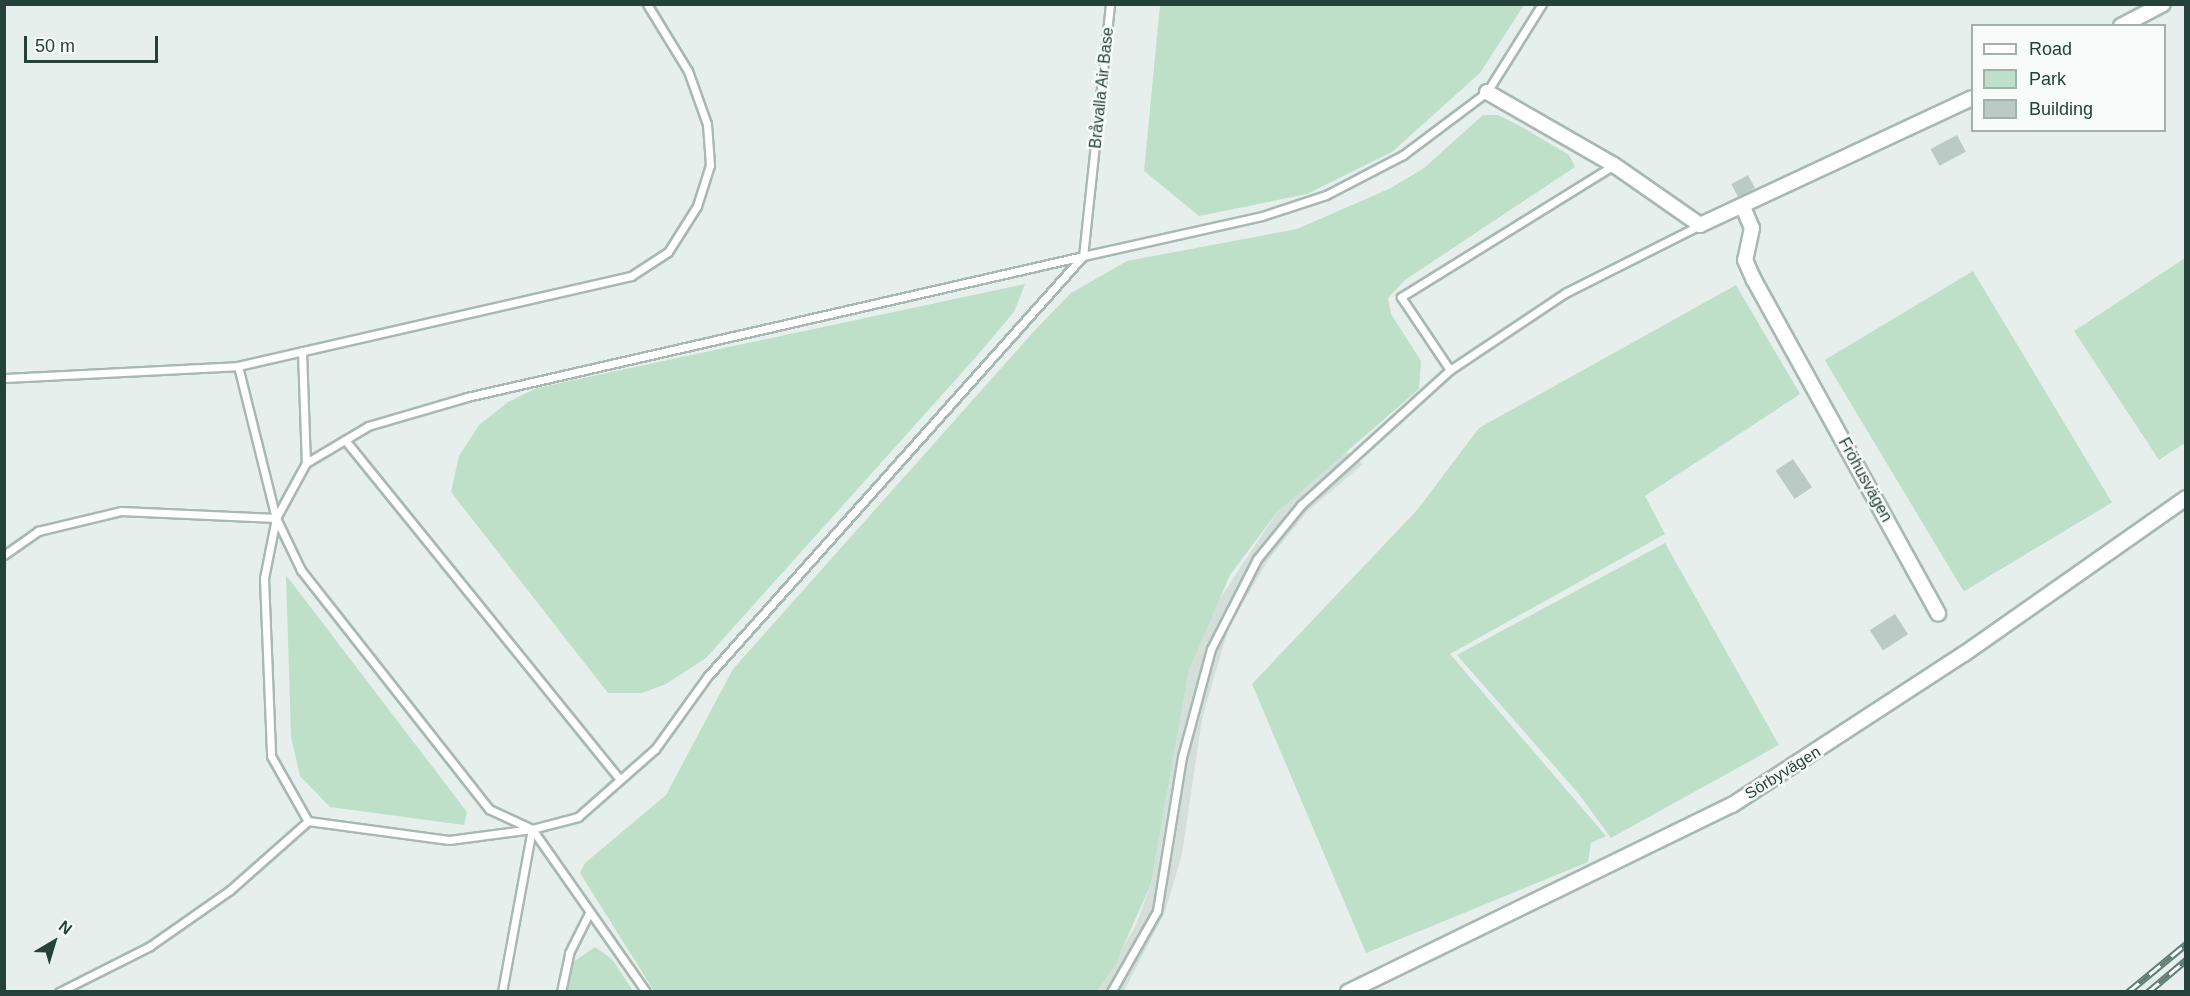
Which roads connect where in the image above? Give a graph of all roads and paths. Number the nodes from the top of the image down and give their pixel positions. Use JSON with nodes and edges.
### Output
{"nodes":[{"id":1,"x":647,"y":4,"type":"edge"},
{"id":2,"x":1110,"y":4,"type":"edge"},
{"id":3,"x":1542,"y":4,"type":"edge"},
{"id":4,"x":2163,"y":4,"type":"edge"},
{"id":5,"x":2125,"y":24,"type":"edge"},
{"id":6,"x":1487,"y":93,"type":"junction"},
{"id":7,"x":1971,"y":98,"type":"edge"},
{"id":8,"x":1614,"y":165,"type":"junction"},
{"id":9,"x":1743,"y":207,"type":"junction"},
{"id":10,"x":1700,"y":225,"type":"junction"},
{"id":11,"x":1083,"y":256,"type":"junction"},
{"id":12,"x":302,"y":351,"type":"junction"},
{"id":13,"x":238,"y":366,"type":"junction"},
{"id":14,"x":1450,"y":370,"type":"junction"},
{"id":15,"x":4,"y":378,"type":"edge"},
{"id":16,"x":345,"y":440,"type":"junction"},
{"id":17,"x":306,"y":463,"type":"junction"},
{"id":18,"x":2186,"y":498,"type":"edge"},
{"id":19,"x":276,"y":518,"type":"junction"},
{"id":20,"x":4,"y":555,"type":"edge"},
{"id":21,"x":1938,"y":614,"type":"dead end"},
{"id":22,"x":2186,"y":669,"type":"edge"},
{"id":23,"x":2186,"y":751,"type":"edge"},
{"id":24,"x":620,"y":780,"type":"junction"},
{"id":25,"x":308,"y":821,"type":"junction"},
{"id":26,"x":532,"y":829,"type":"junction"},
{"id":27,"x":589,"y":913,"type":"junction"},
{"id":28,"x":59,"y":992,"type":"edge"},
{"id":29,"x":502,"y":992,"type":"edge"},
{"id":30,"x":561,"y":992,"type":"edge"},
{"id":31,"x":646,"y":992,"type":"edge"},
{"id":32,"x":1111,"y":992,"type":"edge"},
{"id":33,"x":1348,"y":992,"type":"edge"}],
"edges":[{"from":1,"to":12,"type":"lane"},
{"from":2,"to":11,"type":"lane","name":"Bråvalla Air Base"},
{"from":3,"to":6,"type":"lane"},
{"from":4,"to":5,"type":"street"},
{"from":6,"to":8,"type":"street"},
{"from":6,"to":11,"type":"lane"},
{"from":7,"to":9,"type":"street"},
{"from":8,"to":10,"type":"street"},
{"from":8,"to":14,"type":"lane"},
{"from":9,"to":10,"type":"street"},
{"from":9,"to":21,"type":"street","name":"Fröhusvägen"},
{"from":10,"to":14,"type":"lane"},
{"from":11,"to":16,"type":"lane"},
{"from":11,"to":24,"type":"lane"},
{"from":12,"to":13,"type":"lane"},
{"from":12,"to":17,"type":"lane"},
{"from":13,"to":15,"type":"lane"},
{"from":13,"to":19,"type":"lane"},
{"from":14,"to":32,"type":"lane"},
{"from":16,"to":17,"type":"lane"},
{"from":16,"to":24,"type":"lane"},
{"from":17,"to":19,"type":"lane"},
{"from":18,"to":33,"type":"street","name":"Sörbyvägen"},
{"from":19,"to":20,"type":"lane"},
{"from":19,"to":25,"type":"lane"},
{"from":19,"to":26,"type":"lane"},
{"from":22,"to":23,"type":"path"},
{"from":24,"to":26,"type":"lane"},
{"from":25,"to":26,"type":"lane"},
{"from":25,"to":28,"type":"lane"},
{"from":26,"to":27,"type":"lane"},
{"from":26,"to":29,"type":"lane"},
{"from":27,"to":30,"type":"lane"},
{"from":27,"to":31,"type":"lane"}]}
